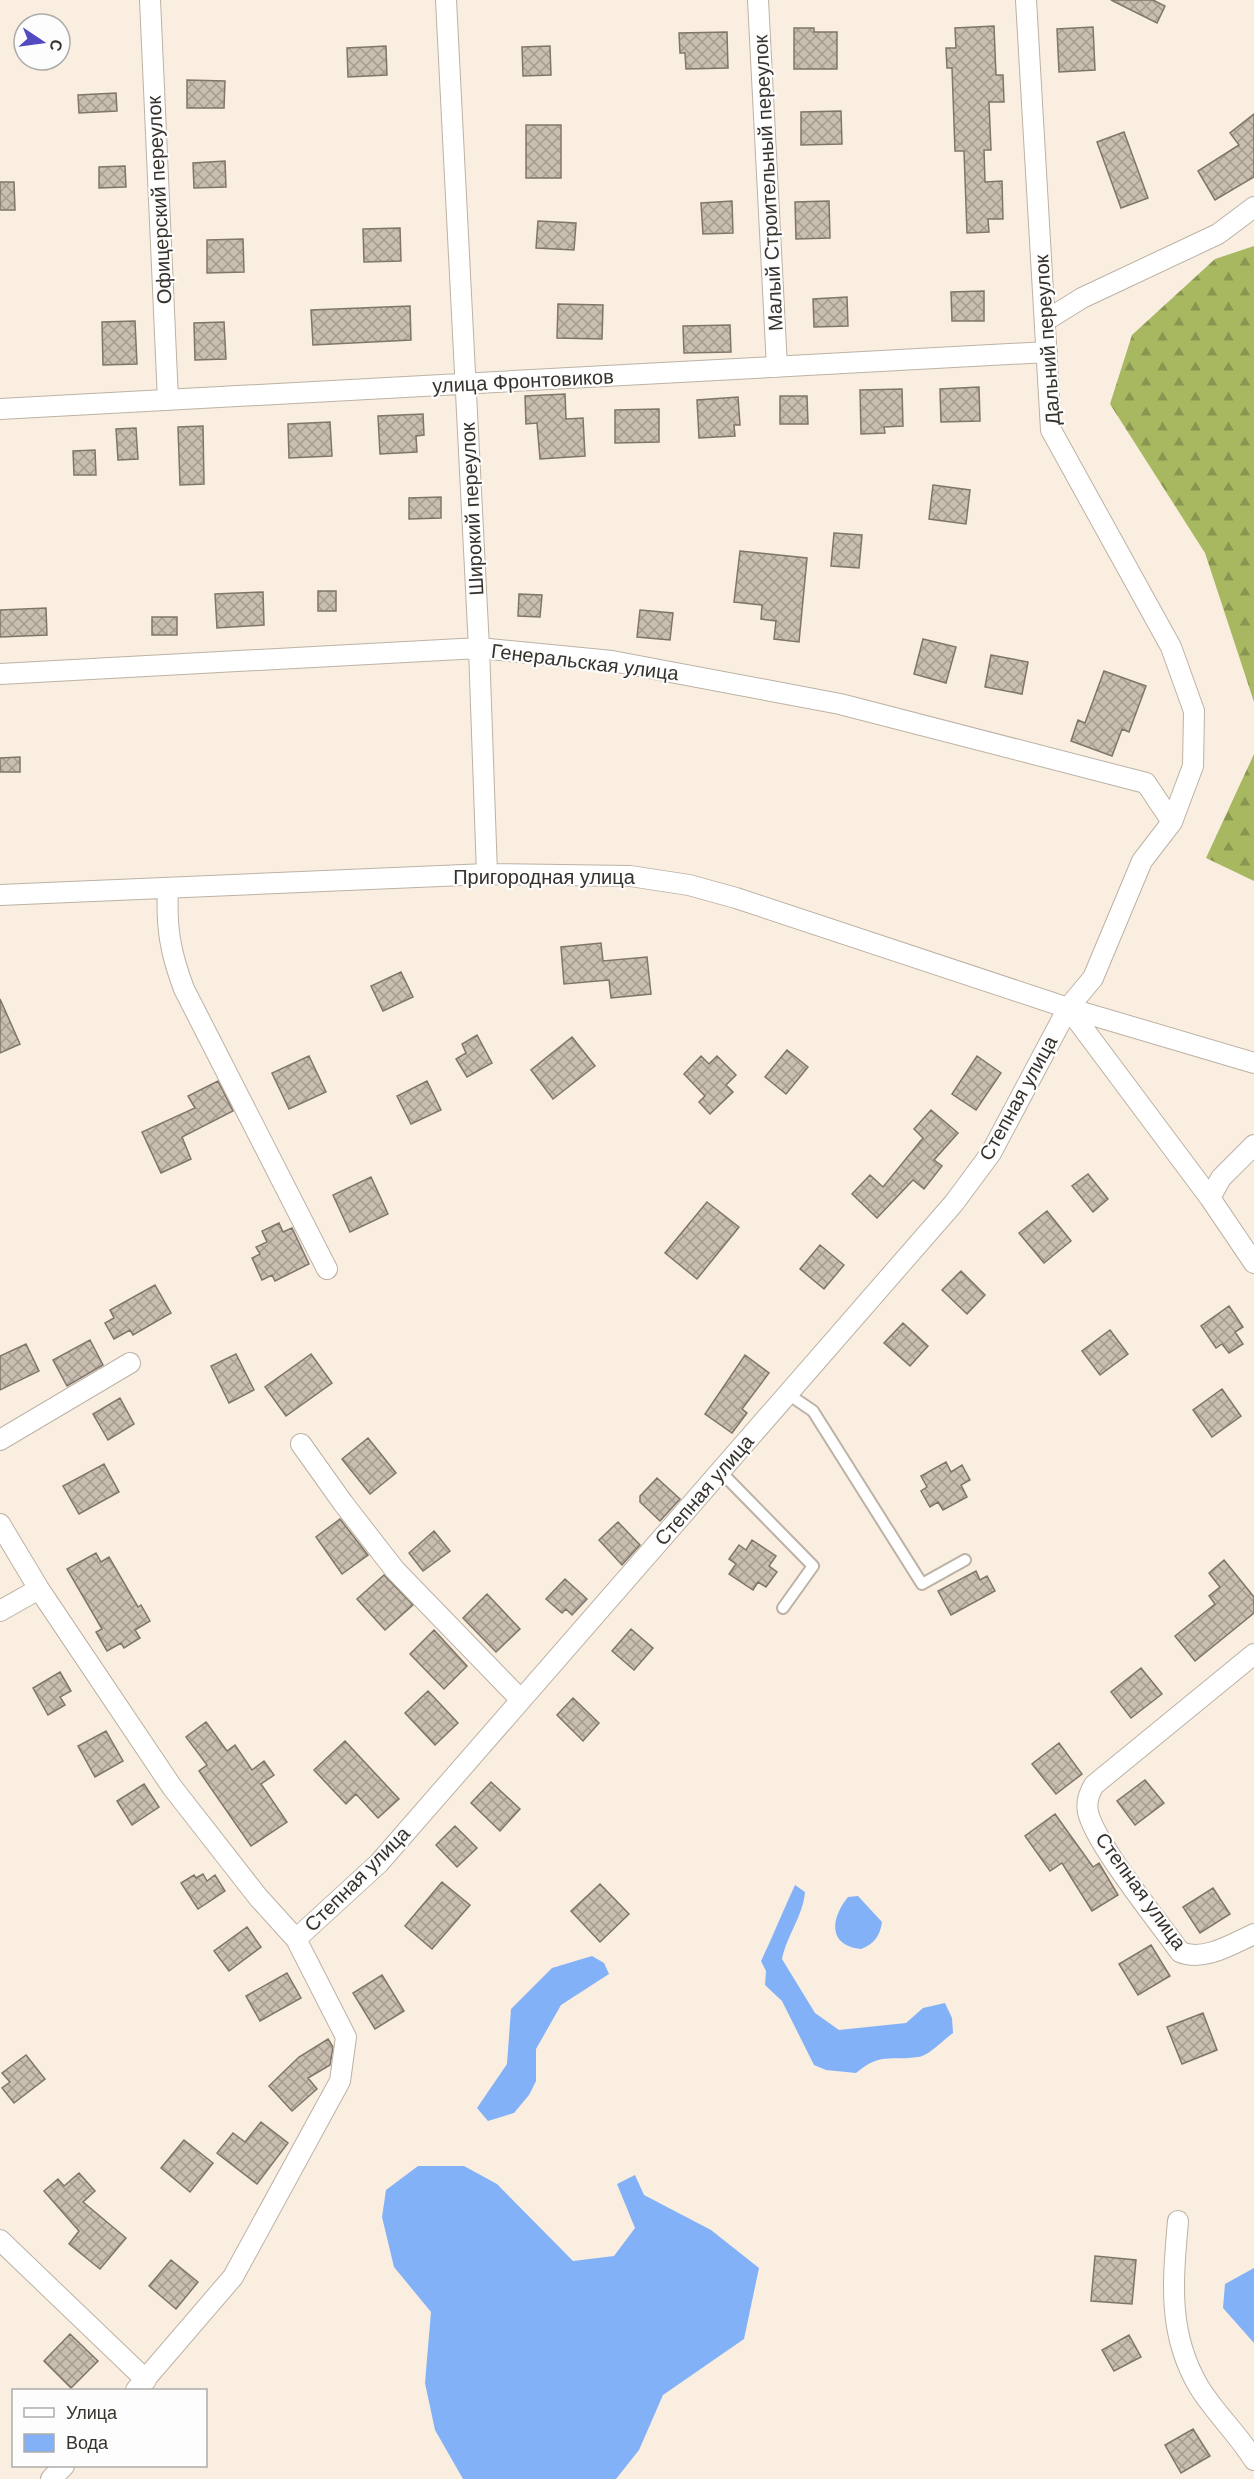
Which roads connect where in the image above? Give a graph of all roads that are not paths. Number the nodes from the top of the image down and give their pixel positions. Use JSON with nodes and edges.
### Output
{"nodes":[{"id":1,"x":150,"y":0,"type":"edge"},
{"id":2,"x":446,"y":0,"type":"edge"},
{"id":3,"x":759,"y":0,"type":"edge"},
{"id":4,"x":1026,"y":0,"type":"edge"},
{"id":5,"x":1254,"y":207,"type":"edge"},
{"id":6,"x":1045,"y":321,"type":"junction"},
{"id":7,"x":1047,"y":352,"type":"junction"},
{"id":8,"x":777,"y":367,"type":"junction"},
{"id":9,"x":465,"y":384,"type":"junction"},
{"id":10,"x":168,"y":400,"type":"junction"},
{"id":11,"x":0,"y":409,"type":"edge"},
{"id":12,"x":479,"y":648,"type":"junction"},
{"id":13,"x":0,"y":674,"type":"edge"},
{"id":14,"x":1172,"y":822,"type":"junction"},
{"id":15,"x":487,"y":874,"type":"junction"},
{"id":16,"x":168,"y":888,"type":"junction"},
{"id":17,"x":0,"y":895,"type":"edge"},
{"id":18,"x":1068,"y":1008,"type":"junction"},
{"id":19,"x":1254,"y":1063,"type":"edge"},
{"id":20,"x":1254,"y":1145,"type":"edge"},
{"id":21,"x":1210,"y":1198,"type":"junction"},
{"id":22,"x":1254,"y":1263,"type":"edge"},
{"id":23,"x":327,"y":1269,"type":"dead end"},
{"id":24,"x":130,"y":1362,"type":"dead end"},
{"id":25,"x":788,"y":1394,"type":"junction"},
{"id":26,"x":0,"y":1440,"type":"edge"},
{"id":27,"x":302,"y":1444,"type":"dead end"},
{"id":28,"x":720,"y":1472,"type":"junction"},
{"id":29,"x":0,"y":1524,"type":"edge"},
{"id":30,"x":965,"y":1560,"type":"dead end"},
{"id":31,"x":39,"y":1589,"type":"junction"},
{"id":32,"x":783,"y":1608,"type":"dead end"},
{"id":33,"x":0,"y":1611,"type":"edge"},
{"id":34,"x":1254,"y":1654,"type":"edge"},
{"id":35,"x":521,"y":1700,"type":"junction"},
{"id":36,"x":1254,"y":1934,"type":"edge"},
{"id":37,"x":296,"y":1939,"type":"junction"},
{"id":38,"x":1178,"y":2221,"type":"dead end"},
{"id":39,"x":4,"y":2251,"type":"edge"},
{"id":40,"x":141,"y":2385,"type":"edge"},
{"id":41,"x":1254,"y":2460,"type":"edge"},
{"id":42,"x":63,"y":2467,"type":"edge"},
{"id":43,"x":51,"y":2479,"type":"edge"}],
"edges":[{"from":1,"to":10,"type":"street","name":"Офицерский переулок"},
{"from":2,"to":9,"type":"street","name":"Широкий переулок"},
{"from":3,"to":8,"type":"street","name":"Малый Строительный переулок"},
{"from":4,"to":6,"type":"street","name":"Дальний переулок"},
{"from":5,"to":6,"type":"street"},
{"from":6,"to":7,"type":"street","name":"Дальний переулок"},
{"from":7,"to":8,"type":"street","name":"улица Фронтовиков"},
{"from":7,"to":14,"type":"street","name":"Дальний переулок"},
{"from":8,"to":9,"type":"street","name":"улица Фронтовиков"},
{"from":9,"to":10,"type":"street","name":"улица Фронтовиков"},
{"from":9,"to":12,"type":"street","name":"Широкий переулок"},
{"from":10,"to":11,"type":"street","name":"улица Фронтовиков"},
{"from":12,"to":13,"type":"street","name":"Генеральская улица"},
{"from":12,"to":14,"type":"street","name":"Генеральская улица"},
{"from":12,"to":15,"type":"street","name":"Широкий переулок"},
{"from":14,"to":18,"type":"street","name":"Дальний переулок"},
{"from":15,"to":16,"type":"street","name":"Пригородная улица"},
{"from":15,"to":18,"type":"street","name":"Пригородная улица"},
{"from":16,"to":17,"type":"street","name":"Пригородная улица"},
{"from":16,"to":23,"type":"street"},
{"from":18,"to":19,"type":"street","name":"Пригородная улица"},
{"from":18,"to":21,"type":"street"},
{"from":18,"to":25,"type":"street","name":"Степная улица"},
{"from":20,"to":21,"type":"street"},
{"from":21,"to":22,"type":"street"},
{"from":24,"to":26,"type":"street"},
{"from":25,"to":28,"type":"street","name":"Степная улица"},
{"from":25,"to":30,"type":"lane"},
{"from":27,"to":35,"type":"street"},
{"from":28,"to":32,"type":"lane"},
{"from":28,"to":35,"type":"street","name":"Степная улица"},
{"from":29,"to":31,"type":"street","name":"Степная улица"},
{"from":31,"to":33,"type":"street"},
{"from":31,"to":37,"type":"street","name":"Степная улица"},
{"from":34,"to":36,"type":"street","name":"Степная улица"},
{"from":35,"to":37,"type":"street","name":"Степная улица"},
{"from":37,"to":40,"type":"street","name":"Степная улица"},
{"from":38,"to":41,"type":"street"},
{"from":39,"to":40,"type":"street"},
{"from":42,"to":43,"type":"street"}]}
